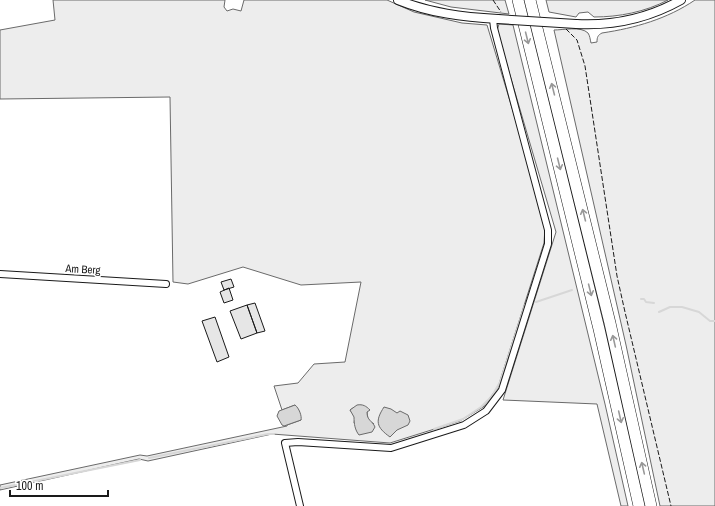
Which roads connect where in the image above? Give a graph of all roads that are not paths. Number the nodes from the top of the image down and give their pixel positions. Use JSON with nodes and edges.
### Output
{"nodes":[{"id":1,"x":398,"y":0,"type":"edge"},
{"id":2,"x":518,"y":0,"type":"edge"},
{"id":3,"x":530,"y":0,"type":"edge"},
{"id":4,"x":681,"y":0,"type":"edge"},
{"id":5,"x":495,"y":19,"type":"junction"},
{"id":6,"x":0,"y":274,"type":"edge"},
{"id":7,"x":166,"y":284,"type":"dead end"},
{"id":8,"x":300,"y":506,"type":"edge"},
{"id":9,"x":639,"y":506,"type":"edge"},
{"id":10,"x":651,"y":506,"type":"edge"}],
"edges":[{"from":1,"to":5,"type":"street"},
{"from":2,"to":9,"type":"highway","one_way":true},
{"from":10,"to":3,"type":"highway","one_way":true},
{"from":4,"to":5,"type":"street","bridge":true},
{"from":5,"to":8,"type":"street"},
{"from":6,"to":7,"type":"street","name":"Am Berg"}]}
